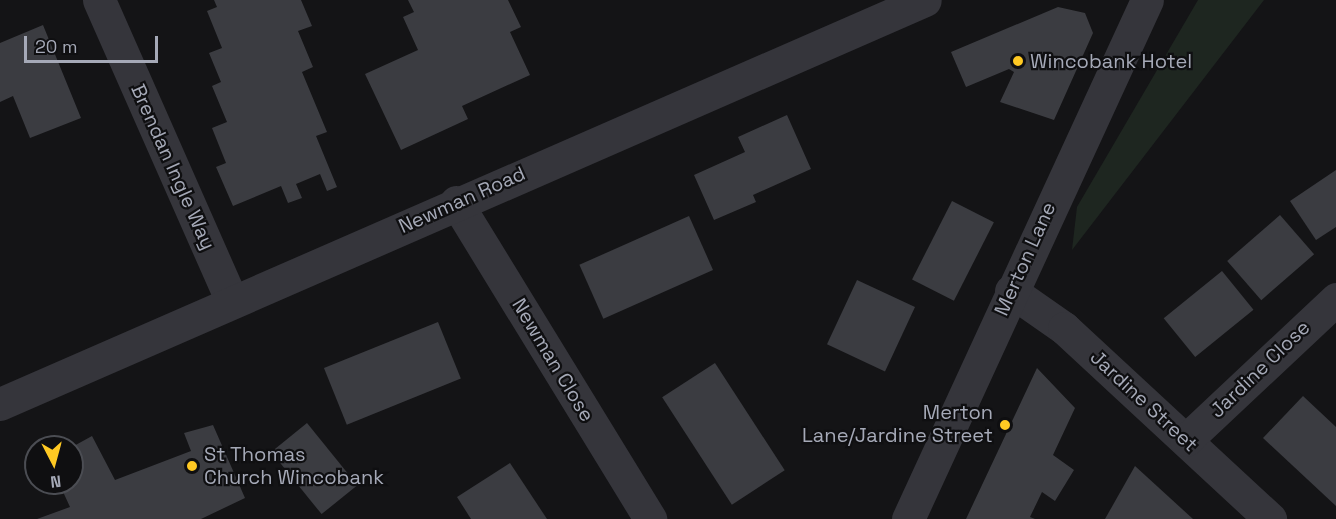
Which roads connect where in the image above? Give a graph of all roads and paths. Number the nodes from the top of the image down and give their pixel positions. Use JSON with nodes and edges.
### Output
{"nodes":[{"id":1,"x":99,"y":0,"type":"edge"},
{"id":2,"x":925,"y":0,"type":"edge"},
{"id":3,"x":1147,"y":0,"type":"edge"},
{"id":4,"x":456,"y":202,"type":"junction"},
{"id":5,"x":1011,"y":291,"type":"junction"},
{"id":6,"x":1336,"y":299,"type":"edge"},
{"id":7,"x":232,"y":302,"type":"junction"},
{"id":8,"x":0,"y":404,"type":"edge"},
{"id":9,"x":1186,"y":440,"type":"junction"},
{"id":10,"x":650,"y":519,"type":"edge"},
{"id":11,"x":908,"y":519,"type":"edge"},
{"id":12,"x":1270,"y":519,"type":"edge"}],
"edges":[{"from":1,"to":7,"type":"street","name":"Brendan Ingle Way"},
{"from":2,"to":4,"type":"street","name":"Newman Road"},
{"from":3,"to":5,"type":"street","name":"Merton Lane"},
{"from":4,"to":7,"type":"street","name":"Newman Road"},
{"from":4,"to":10,"type":"street","name":"Newman Close"},
{"from":5,"to":9,"type":"street","name":"Jardine Street"},
{"from":5,"to":11,"type":"street","name":"Merton Lane"},
{"from":6,"to":9,"type":"street","name":"Jardine Close"},
{"from":7,"to":8,"type":"street","name":"Newman Road"},
{"from":9,"to":12,"type":"street","name":"Jardine Street"}]}
